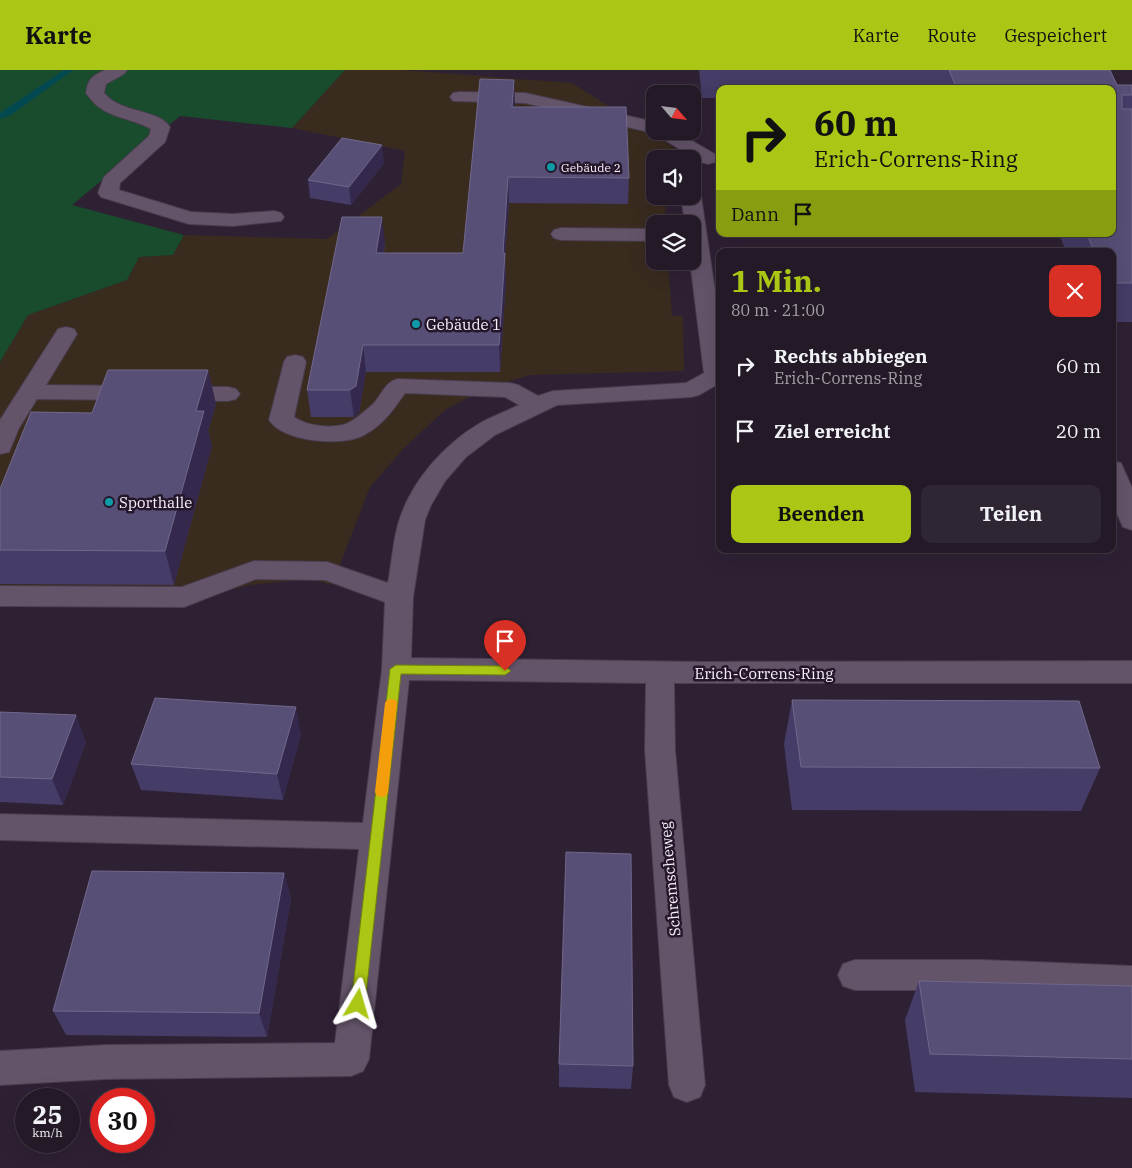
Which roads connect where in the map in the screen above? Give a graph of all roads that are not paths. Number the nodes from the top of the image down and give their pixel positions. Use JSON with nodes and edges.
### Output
{"nodes":[{"id":1,"x":118,"y":70,"type":"edge"},
{"id":2,"x":459,"y":97,"type":"dead end"},
{"id":3,"x":646,"y":126,"type":"edge"},
{"id":4,"x":681,"y":140,"type":"edge"},
{"id":5,"x":714,"y":155,"type":"edge"},
{"id":6,"x":701,"y":167,"type":"edge"},
{"id":7,"x":274,"y":217,"type":"dead end"},
{"id":8,"x":561,"y":234,"type":"dead end"},
{"id":9,"x":646,"y":235,"type":"edge"},
{"id":10,"x":700,"y":270,"type":"edge"},
{"id":11,"x":66,"y":334,"type":"dead end"},
{"id":12,"x":295,"y":362,"type":"dead end"},
{"id":13,"x":30,"y":392,"type":"junction"},
{"id":14,"x":228,"y":394,"type":"dead end"},
{"id":15,"x":536,"y":406,"type":"junction"},
{"id":16,"x":0,"y":446,"type":"edge"},
{"id":17,"x":1116,"y":479,"type":"edge"},
{"id":18,"x":1132,"y":521,"type":"edge"},
{"id":19,"x":0,"y":596,"type":"edge"},
{"id":20,"x":399,"y":597,"type":"junction"},
{"id":21,"x":396,"y":669,"type":"junction"},
{"id":22,"x":660,"y":672,"type":"junction"},
{"id":23,"x":1132,"y":672,"type":"edge"},
{"id":24,"x":0,"y":826,"type":"edge"},
{"id":25,"x":376,"y":836,"type":"junction"},
{"id":26,"x":855,"y":975,"type":"dead end"},
{"id":27,"x":1132,"y":981,"type":"edge"},
{"id":28,"x":0,"y":1068,"type":"edge"},
{"id":29,"x":687,"y":1085,"type":"dead end"}],
"edges":[{"from":1,"to":7,"type":"street"},
{"from":2,"to":3,"type":"street"},
{"from":4,"to":5,"type":"street"},
{"from":5,"to":6,"type":"street"},
{"from":8,"to":9,"type":"street"},
{"from":10,"to":15,"type":"street"},
{"from":11,"to":13,"type":"street"},
{"from":12,"to":15,"type":"street"},
{"from":13,"to":14,"type":"street"},
{"from":13,"to":16,"type":"street"},
{"from":15,"to":20,"type":"street"},
{"from":17,"to":18,"type":"street"},
{"from":19,"to":20,"type":"street"},
{"from":20,"to":21,"type":"street"},
{"from":21,"to":22,"type":"street","name":"Erich-Correns-Ring"},
{"from":21,"to":25,"type":"street"},
{"from":22,"to":23,"type":"street","name":"Erich-Correns-Ring"},
{"from":22,"to":29,"type":"street","name":"Schremscheweg"},
{"from":24,"to":25,"type":"street"},
{"from":25,"to":28,"type":"street"},
{"from":26,"to":27,"type":"street"}]}
